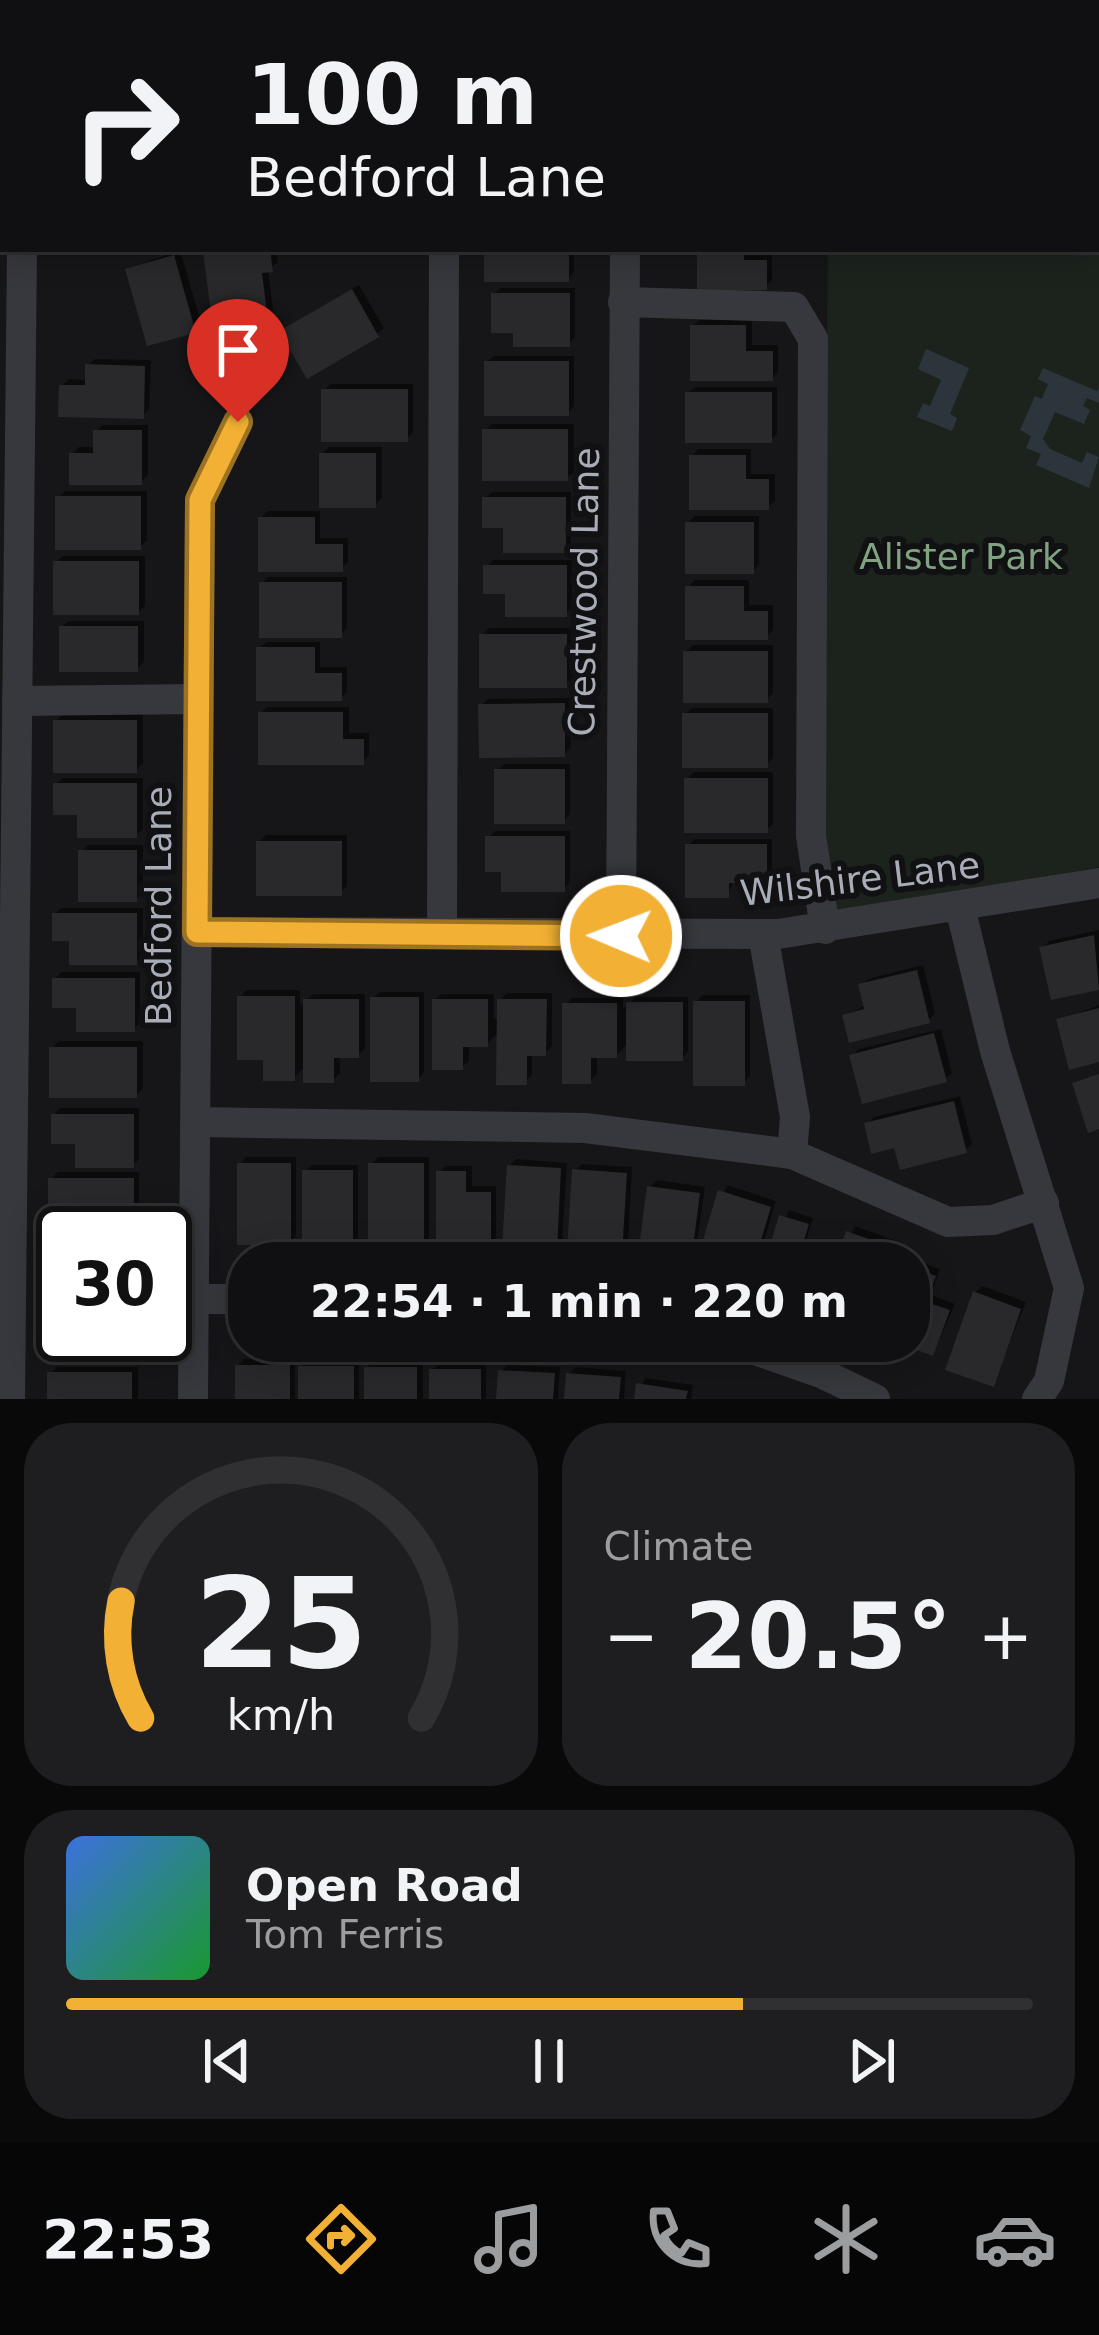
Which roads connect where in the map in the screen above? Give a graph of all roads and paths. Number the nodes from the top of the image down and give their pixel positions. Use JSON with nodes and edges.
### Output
{"nodes":[{"id":1,"x":22,"y":252,"type":"edge"},
{"id":2,"x":444,"y":252,"type":"edge"},
{"id":3,"x":626,"y":252,"type":"edge"},
{"id":4,"x":623,"y":302,"type":"junction"},
{"id":5,"x":238,"y":422,"type":"dead end"},
{"id":6,"x":198,"y":698,"type":"junction"},
{"id":7,"x":17,"y":701,"type":"junction"},
{"id":8,"x":1099,"y":883,"type":"edge"},
{"id":9,"x":960,"y":907,"type":"junction"},
{"id":10,"x":825,"y":929,"type":"junction"},
{"id":11,"x":197,"y":932,"type":"junction"},
{"id":12,"x":442,"y":934,"type":"junction"},
{"id":13,"x":763,"y":934,"type":"junction"},
{"id":14,"x":621,"y":936,"type":"junction"},
{"id":15,"x":196,"y":1122,"type":"junction"},
{"id":16,"x":792,"y":1154,"type":"junction"},
{"id":17,"x":1044,"y":1203,"type":"junction"},
{"id":18,"x":194,"y":1299,"type":"junction"},
{"id":19,"x":228,"y":1299,"type":"edge"},
{"id":20,"x":782,"y":1362,"type":"edge"},
{"id":21,"x":10,"y":1399,"type":"edge"},
{"id":22,"x":194,"y":1399,"type":"edge"},
{"id":23,"x":875,"y":1399,"type":"edge"},
{"id":24,"x":1037,"y":1399,"type":"edge"}],
"edges":[{"from":1,"to":7,"type":"street"},
{"from":2,"to":12,"type":"street"},
{"from":3,"to":4,"type":"street","name":"Crestwood Lane"},
{"from":4,"to":10,"type":"street"},
{"from":4,"to":14,"type":"street","name":"Crestwood Lane"},
{"from":5,"to":6,"type":"street","name":"Bedford Lane"},
{"from":6,"to":7,"type":"street"},
{"from":6,"to":11,"type":"street","name":"Bedford Lane"},
{"from":7,"to":21,"type":"street"},
{"from":8,"to":9,"type":"street","name":"Wilshire Lane"},
{"from":9,"to":10,"type":"street","name":"Wilshire Lane"},
{"from":9,"to":17,"type":"street"},
{"from":10,"to":13,"type":"street","name":"Wilshire Lane"},
{"from":11,"to":12,"type":"street","name":"Wilshire Lane"},
{"from":11,"to":15,"type":"street","name":"Bedford Lane"},
{"from":12,"to":14,"type":"street","name":"Wilshire Lane"},
{"from":13,"to":14,"type":"street","name":"Wilshire Lane"},
{"from":13,"to":16,"type":"street"},
{"from":15,"to":16,"type":"street"},
{"from":15,"to":18,"type":"street","name":"Bedford Lane"},
{"from":16,"to":17,"type":"street"},
{"from":17,"to":24,"type":"street"},
{"from":18,"to":19,"type":"street"},
{"from":18,"to":22,"type":"street","name":"Bedford Lane"},
{"from":20,"to":23,"type":"street"}]}
